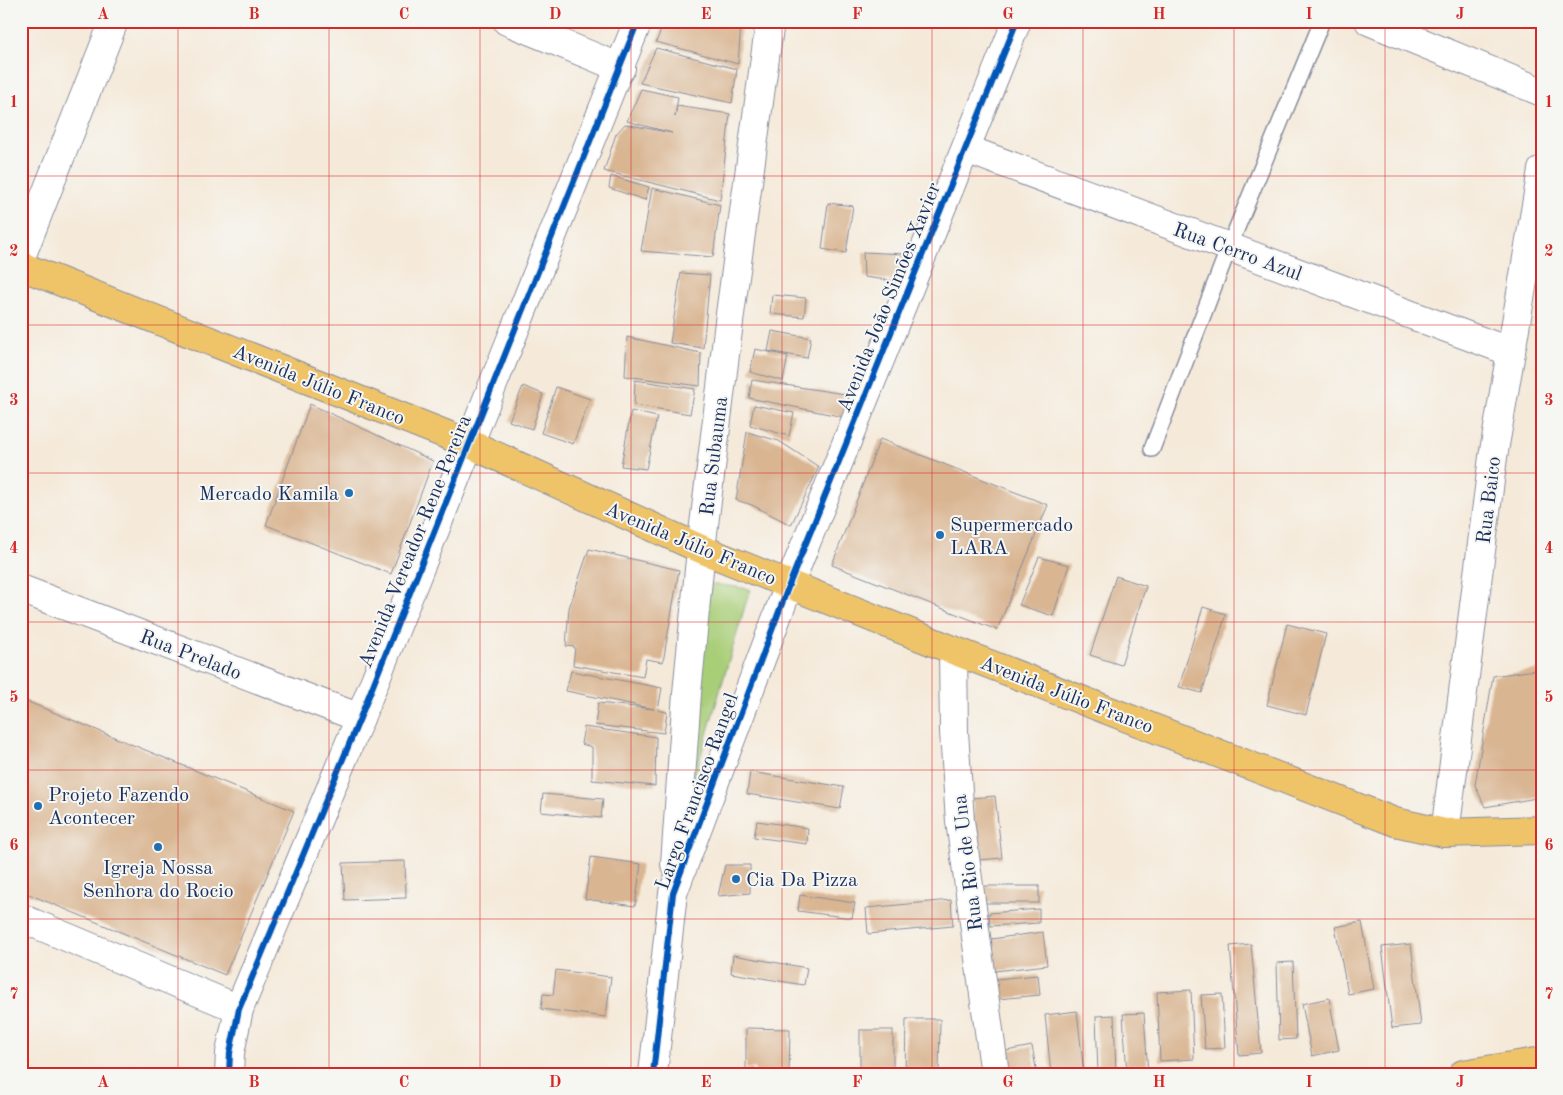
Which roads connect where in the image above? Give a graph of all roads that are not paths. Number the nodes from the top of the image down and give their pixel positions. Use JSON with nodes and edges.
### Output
{"nodes":[{"id":1,"x":114,"y":21,"type":"edge"},
{"id":2,"x":507,"y":21,"type":"edge"},
{"id":3,"x":638,"y":21,"type":"edge"},
{"id":4,"x":770,"y":21,"type":"edge"},
{"id":5,"x":1017,"y":21,"type":"edge"},
{"id":6,"x":1322,"y":21,"type":"edge"},
{"id":7,"x":1369,"y":21,"type":"edge"},
{"id":8,"x":620,"y":68,"type":"junction"},
{"id":9,"x":1542,"y":92,"type":"edge"},
{"id":10,"x":966,"y":149,"type":"junction"},
{"id":11,"x":1542,"y":170,"type":"edge"},
{"id":12,"x":1229,"y":248,"type":"junction"},
{"id":13,"x":21,"y":257,"type":"edge"},
{"id":14,"x":21,"y":266,"type":"edge"},
{"id":15,"x":1511,"y":352,"type":"junction"},
{"id":16,"x":470,"y":444,"type":"junction"},
{"id":17,"x":1152,"y":449,"type":"dead end"},
{"id":18,"x":701,"y":549,"type":"junction"},
{"id":19,"x":789,"y":585,"type":"junction"},
{"id":20,"x":21,"y":589,"type":"edge"},
{"id":21,"x":953,"y":650,"type":"junction"},
{"id":22,"x":360,"y":718,"type":"junction"},
{"id":23,"x":1542,"y":830,"type":"edge"},
{"id":24,"x":1445,"y":833,"type":"junction"},
{"id":25,"x":673,"y":893,"type":"junction"},
{"id":26,"x":21,"y":918,"type":"edge"},
{"id":27,"x":240,"y":1009,"type":"junction"},
{"id":28,"x":1542,"y":1061,"type":"edge"},
{"id":29,"x":229,"y":1074,"type":"edge"},
{"id":30,"x":653,"y":1074,"type":"edge"},
{"id":31,"x":995,"y":1074,"type":"edge"},
{"id":32,"x":1463,"y":1074,"type":"edge"}],
"edges":[{"from":1,"to":13,"type":"street"},
{"from":2,"to":8,"type":"street"},
{"from":3,"to":8,"type":"street","name":"Avenida Vereador Rene Pereira"},
{"from":4,"to":18,"type":"street","name":"Rua Subauma"},
{"from":5,"to":10,"type":"street","name":"Avenida João Simões Xavier"},
{"from":6,"to":12,"type":"lane"},
{"from":7,"to":9,"type":"street"},
{"from":8,"to":16,"type":"street","name":"Avenida Vereador Rene Pereira"},
{"from":10,"to":12,"type":"street","name":"Rua Cerro Azul"},
{"from":10,"to":19,"type":"street","name":"Avenida João Simões Xavier"},
{"from":11,"to":15,"type":"street","name":"Rua Baico"},
{"from":12,"to":15,"type":"street","name":"Rua Cerro Azul"},
{"from":12,"to":17,"type":"lane"},
{"from":14,"to":16,"type":"main road","name":"Avenida Júlio Franco"},
{"from":15,"to":24,"type":"street","name":"Rua Baico"},
{"from":16,"to":18,"type":"main road","name":"Avenida Júlio Franco"},
{"from":16,"to":22,"type":"street","name":"Avenida Vereador Rene Pereira"},
{"from":18,"to":19,"type":"main road","name":"Avenida Júlio Franco"},
{"from":18,"to":25,"type":"street","name":"Rua Subauma"},
{"from":19,"to":21,"type":"main road","name":"Avenida Júlio Franco"},
{"from":19,"to":25,"type":"street","name":"Largo Francisco Rangel"},
{"from":20,"to":22,"type":"street","name":"Rua Prelado"},
{"from":21,"to":24,"type":"main road","name":"Avenida Júlio Franco"},
{"from":21,"to":31,"type":"street","name":"Rua Rio de Una"},
{"from":22,"to":27,"type":"street","name":"Avenida Vereador Rene Pereira"},
{"from":23,"to":24,"type":"main road","name":"Avenida Júlio Franco"},
{"from":25,"to":30,"type":"street","name":"Largo Francisco Rangel"},
{"from":26,"to":27,"type":"street"},
{"from":27,"to":29,"type":"street","name":"Avenida Vereador Rene Pereira"},
{"from":28,"to":32,"type":"main road"}]}
